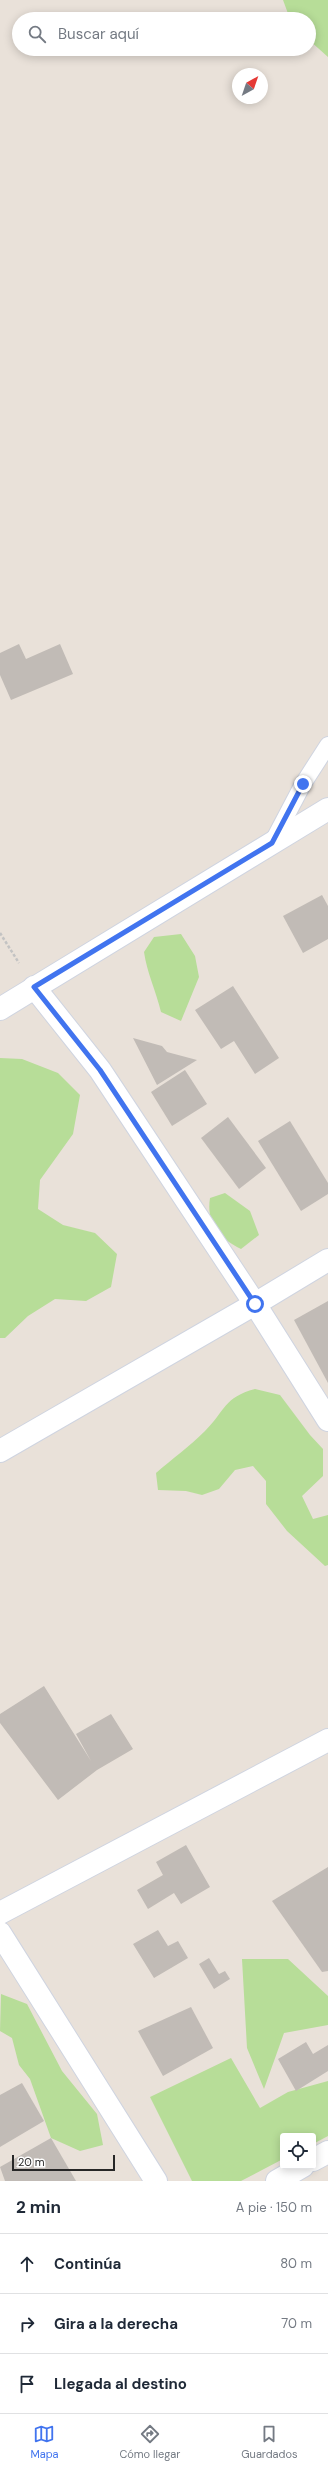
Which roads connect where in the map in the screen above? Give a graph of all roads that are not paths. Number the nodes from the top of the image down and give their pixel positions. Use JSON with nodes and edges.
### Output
{"nodes":[{"id":1,"x":328,"y":745,"type":"edge"},
{"id":2,"x":328,"y":809,"type":"edge"},
{"id":3,"x":272,"y":843,"type":"junction"},
{"id":4,"x":34,"y":987,"type":"junction"},
{"id":5,"x":0,"y":1009,"type":"edge"},
{"id":6,"x":328,"y":1260,"type":"edge"},
{"id":7,"x":255,"y":1304,"type":"junction"},
{"id":8,"x":328,"y":1420,"type":"edge"},
{"id":9,"x":0,"y":1451,"type":"edge"},
{"id":10,"x":328,"y":1740,"type":"edge"},
{"id":11,"x":0,"y":1913,"type":"edge"},
{"id":12,"x":0,"y":1933,"type":"edge"},
{"id":13,"x":328,"y":2152,"type":"edge"},
{"id":14,"x":316,"y":2158,"type":"edge"},
{"id":15,"x":298,"y":2169,"type":"edge"},
{"id":16,"x":156,"y":2181,"type":"edge"},
{"id":17,"x":277,"y":2181,"type":"edge"}],
"edges":[{"from":1,"to":3,"type":"lane"},
{"from":2,"to":3,"type":"street"},
{"from":3,"to":4,"type":"street"},
{"from":4,"to":5,"type":"street"},
{"from":4,"to":7,"type":"street"},
{"from":6,"to":7,"type":"street"},
{"from":7,"to":8,"type":"street"},
{"from":7,"to":9,"type":"street"},
{"from":10,"to":11,"type":"street"},
{"from":12,"to":16,"type":"street"},
{"from":13,"to":14,"type":"street"},
{"from":15,"to":17,"type":"street"}]}
